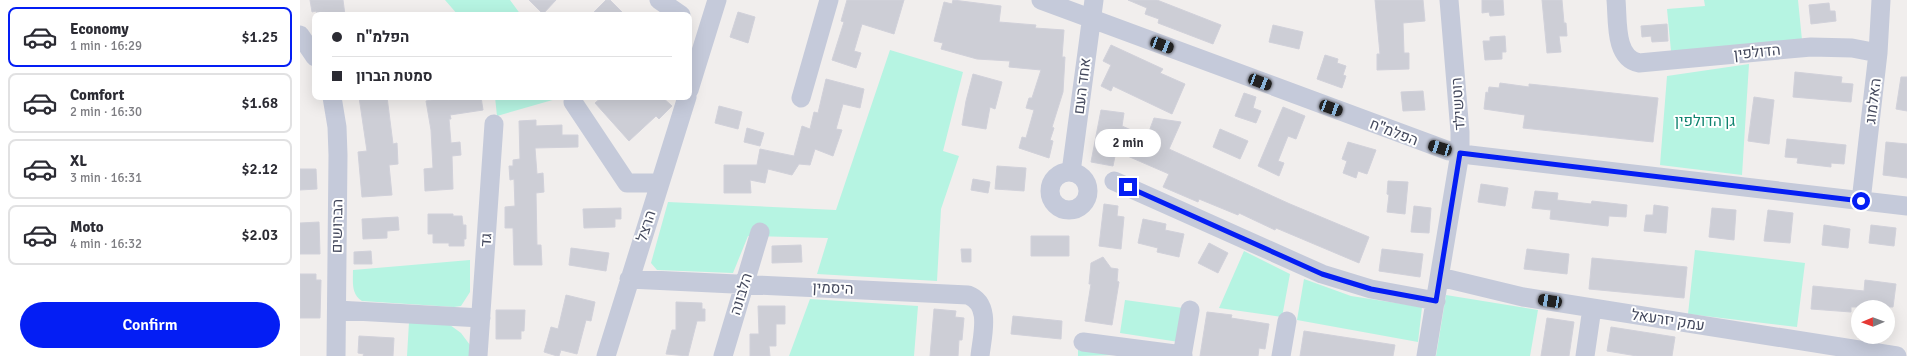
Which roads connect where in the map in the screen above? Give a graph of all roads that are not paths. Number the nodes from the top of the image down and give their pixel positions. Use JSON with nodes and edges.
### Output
{"nodes":[{"id":1,"x":659,"y":0,"type":"edge"},
{"id":2,"x":717,"y":0,"type":"edge"},
{"id":3,"x":829,"y":0,"type":"edge"},
{"id":4,"x":1041,"y":0,"type":"edge"},
{"id":5,"x":1094,"y":0,"type":"edge"},
{"id":6,"x":1449,"y":0,"type":"edge"},
{"id":7,"x":1616,"y":0,"type":"edge"},
{"id":8,"x":1881,"y":0,"type":"edge"},
{"id":9,"x":677,"y":12,"type":"edge"},
{"id":10,"x":692,"y":19,"type":"edge"},
{"id":11,"x":1091,"y":19,"type":"junction"},
{"id":12,"x":709,"y":26,"type":"junction"},
{"id":13,"x":300,"y":35,"type":"edge"},
{"id":14,"x":312,"y":53,"type":"edge"},
{"id":15,"x":1878,"y":53,"type":"junction"},
{"id":16,"x":692,"y":80,"type":"edge"},
{"id":17,"x":801,"y":98,"type":"dead end"},
{"id":18,"x":332,"y":100,"type":"edge"},
{"id":19,"x":686,"y":100,"type":"edge"},
{"id":20,"x":573,"y":102,"type":"dead end"},
{"id":21,"x":494,"y":124,"type":"dead end"},
{"id":22,"x":1460,"y":153,"type":"junction"},
{"id":23,"x":1071,"y":172,"type":"dead end"},
{"id":24,"x":1114,"y":181,"type":"dead end"},
{"id":25,"x":660,"y":183,"type":"junction"},
{"id":26,"x":1861,"y":201,"type":"junction"},
{"id":27,"x":1907,"y":206,"type":"edge"},
{"id":28,"x":760,"y":232,"type":"dead end"},
{"id":29,"x":1440,"y":277,"type":"junction"},
{"id":30,"x":629,"y":279,"type":"junction"},
{"id":31,"x":744,"y":284,"type":"junction"},
{"id":32,"x":1436,"y":301,"type":"junction"},
{"id":33,"x":1592,"y":308,"type":"junction"},
{"id":34,"x":337,"y":310,"type":"junction"},
{"id":35,"x":1190,"y":310,"type":"dead end"},
{"id":36,"x":481,"y":318,"type":"junction"},
{"id":37,"x":1287,"y":321,"type":"dead end"},
{"id":38,"x":1083,"y":342,"type":"dead end"},
{"id":39,"x":336,"y":356,"type":"edge"},
{"id":40,"x":478,"y":356,"type":"edge"},
{"id":41,"x":606,"y":356,"type":"edge"},
{"id":42,"x":723,"y":356,"type":"edge"},
{"id":43,"x":980,"y":356,"type":"edge"},
{"id":44,"x":1183,"y":356,"type":"edge"},
{"id":45,"x":1281,"y":356,"type":"edge"},
{"id":46,"x":1426,"y":356,"type":"edge"},
{"id":47,"x":1585,"y":356,"type":"edge"},
{"id":48,"x":1897,"y":356,"type":"edge"}],
"edges":[{"from":1,"to":9,"type":"street"},
{"from":2,"to":12,"type":"street"},
{"from":3,"to":17,"type":"street"},
{"from":4,"to":11,"type":"street","name":"הפלמ\"ח"},
{"from":5,"to":11,"type":"street","name":"אחד העם"},
{"from":6,"to":22,"type":"street","name":"רוטשילד"},
{"from":7,"to":15,"type":"street","name":"הדולפין"},
{"from":8,"to":15,"type":"street","name":"האלמוג"},
{"from":10,"to":12,"type":"street"},
{"from":11,"to":22,"type":"street","name":"הפלמ\"ח"},
{"from":11,"to":23,"type":"street","name":"אחד העם"},
{"from":12,"to":16,"type":"street"},
{"from":13,"to":14,"type":"street"},
{"from":15,"to":26,"type":"street","name":"האלמוג"},
{"from":18,"to":34,"type":"street","name":"הברושים"},
{"from":19,"to":25,"type":"street","name":"הרצל"},
{"from":20,"to":25,"type":"street"},
{"from":21,"to":36,"type":"street","name":"גד"},
{"from":22,"to":26,"type":"street","name":"הפלמ\"ח"},
{"from":22,"to":29,"type":"street","name":"רוטשילד"},
{"from":24,"to":32,"type":"street"},
{"from":25,"to":30,"type":"street","name":"הרצל"},
{"from":26,"to":27,"type":"street","name":"הפלמ\"ח"},
{"from":28,"to":31,"type":"street","name":"הלבונה"},
{"from":29,"to":32,"type":"street","name":"רוטשילד"},
{"from":29,"to":33,"type":"street","name":"עמק יזרעאל"},
{"from":30,"to":31,"type":"street","name":"היסמין"},
{"from":30,"to":41,"type":"street","name":"הרצל"},
{"from":31,"to":42,"type":"street","name":"הלבונה"},
{"from":31,"to":43,"type":"street","name":"היסמין"},
{"from":32,"to":46,"type":"street","name":"רוטשילד"},
{"from":33,"to":47,"type":"street"},
{"from":33,"to":48,"type":"street","name":"עמק יזרעאל"},
{"from":34,"to":36,"type":"street"},
{"from":34,"to":39,"type":"street","name":"הברושים"},
{"from":35,"to":44,"type":"street"},
{"from":36,"to":40,"type":"street","name":"גד"},
{"from":37,"to":45,"type":"street"},
{"from":38,"to":44,"type":"street"}]}
